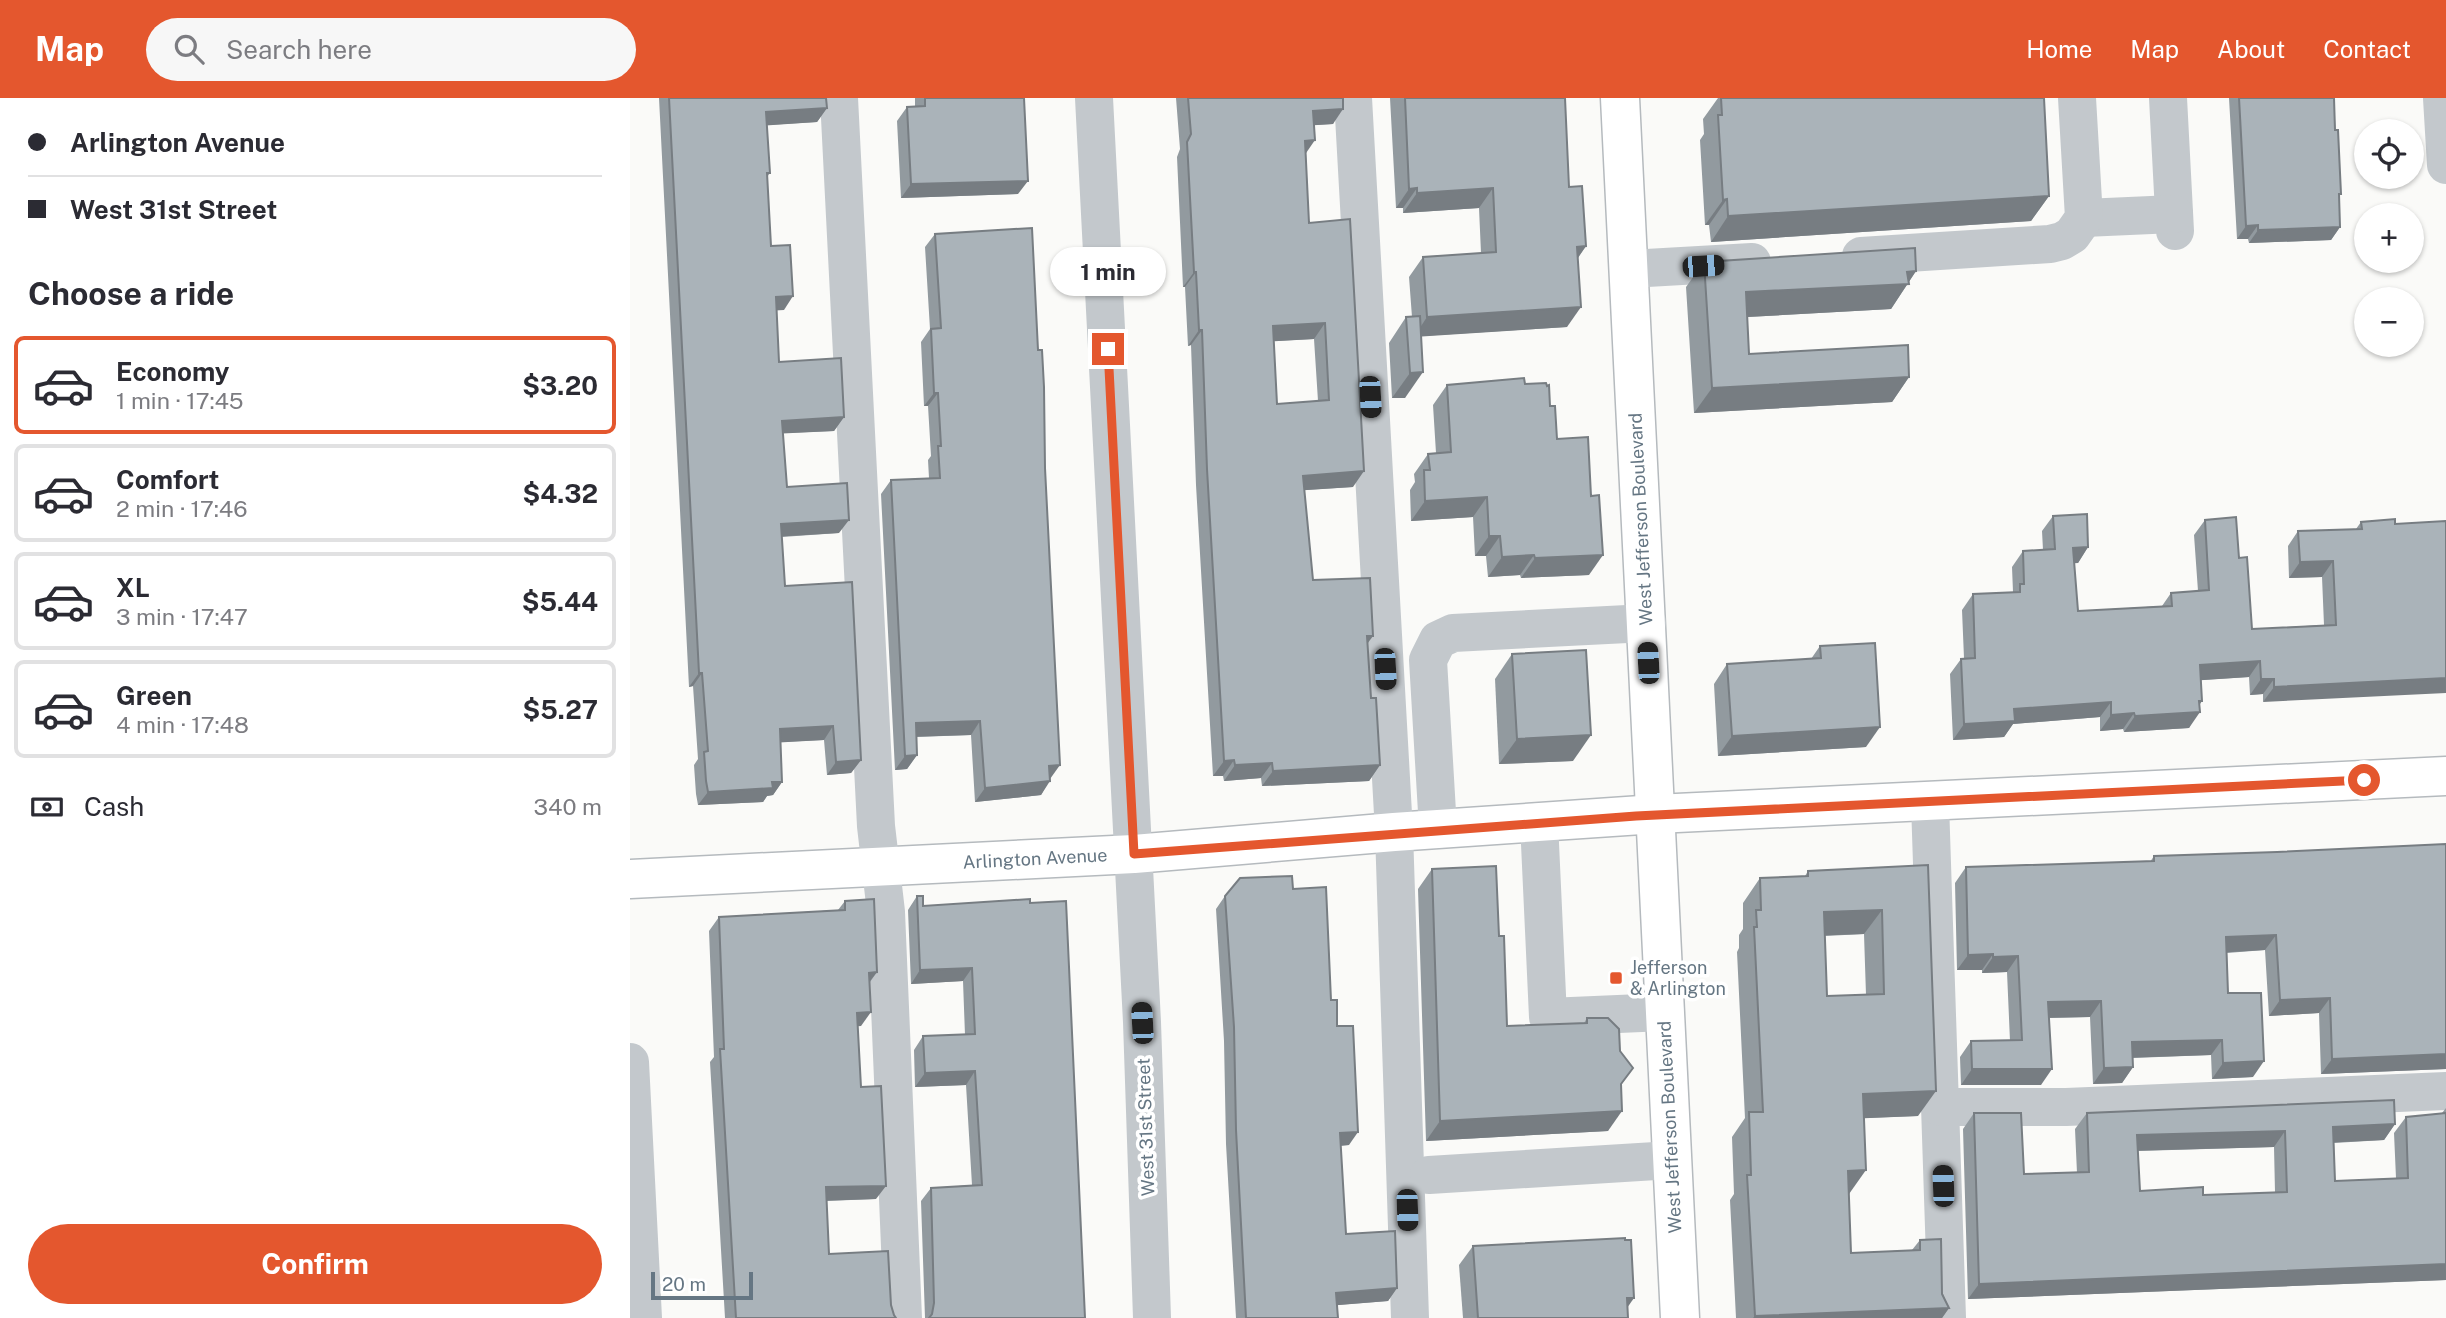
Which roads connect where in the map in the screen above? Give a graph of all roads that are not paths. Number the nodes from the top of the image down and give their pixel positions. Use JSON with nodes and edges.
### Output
{"nodes":[{"id":1,"x":839,"y":98,"type":"edge"},
{"id":2,"x":1094,"y":98,"type":"edge"},
{"id":3,"x":1353,"y":98,"type":"edge"},
{"id":4,"x":1620,"y":98,"type":"edge"},
{"id":5,"x":2077,"y":98,"type":"edge"},
{"id":6,"x":2168,"y":98,"type":"edge"},
{"id":7,"x":2442,"y":98,"type":"edge"},
{"id":8,"x":2446,"y":165,"type":"edge"},
{"id":9,"x":2084,"y":218,"type":"junction"},
{"id":10,"x":1828,"y":258,"type":"edge"},
{"id":11,"x":1786,"y":260,"type":"edge"},
{"id":12,"x":1629,"y":270,"type":"junction"},
{"id":13,"x":1647,"y":623,"type":"junction"},
{"id":14,"x":2446,"y":776,"type":"edge"},
{"id":15,"x":1930,"y":803,"type":"junction"},
{"id":16,"x":1656,"y":814,"type":"junction"},
{"id":17,"x":1539,"y":822,"type":"junction"},
{"id":18,"x":1438,"y":829,"type":"junction"},
{"id":19,"x":1394,"y":832,"type":"junction"},
{"id":20,"x":1134,"y":854,"type":"junction"},
{"id":21,"x":881,"y":867,"type":"junction"},
{"id":22,"x":630,"y":879,"type":"edge"},
{"id":23,"x":1665,"y":1012,"type":"junction"},
{"id":24,"x":630,"y":1062,"type":"edge"},
{"id":25,"x":2446,"y":1090,"type":"edge"},
{"id":26,"x":1940,"y":1107,"type":"junction"},
{"id":27,"x":1672,"y":1160,"type":"junction"},
{"id":28,"x":1429,"y":1175,"type":"dead end"},
{"id":29,"x":643,"y":1318,"type":"edge"},
{"id":30,"x":903,"y":1318,"type":"edge"},
{"id":31,"x":1152,"y":1318,"type":"edge"},
{"id":32,"x":1410,"y":1318,"type":"edge"},
{"id":33,"x":1679,"y":1318,"type":"edge"},
{"id":34,"x":1947,"y":1318,"type":"edge"}],
"edges":[{"from":1,"to":21,"type":"street"},
{"from":2,"to":20,"type":"street","name":"West 31st Street"},
{"from":3,"to":19,"type":"street"},
{"from":4,"to":12,"type":"main road","name":"West Jefferson Boulevard"},
{"from":5,"to":9,"type":"street"},
{"from":6,"to":9,"type":"street"},
{"from":7,"to":8,"type":"street"},
{"from":9,"to":10,"type":"street"},
{"from":11,"to":12,"type":"street"},
{"from":12,"to":13,"type":"main road","name":"West Jefferson Boulevard"},
{"from":13,"to":16,"type":"main road","name":"West Jefferson Boulevard"},
{"from":13,"to":18,"type":"street"},
{"from":14,"to":15,"type":"main road","name":"Arlington Avenue"},
{"from":15,"to":16,"type":"main road","name":"Arlington Avenue"},
{"from":15,"to":26,"type":"street"},
{"from":16,"to":17,"type":"main road","name":"Arlington Avenue"},
{"from":16,"to":23,"type":"main road","name":"West Jefferson Boulevard"},
{"from":17,"to":18,"type":"main road","name":"Arlington Avenue"},
{"from":17,"to":23,"type":"street"},
{"from":18,"to":19,"type":"main road","name":"Arlington Avenue"},
{"from":19,"to":20,"type":"main road","name":"Arlington Avenue"},
{"from":19,"to":32,"type":"street"},
{"from":20,"to":21,"type":"main road","name":"Arlington Avenue"},
{"from":20,"to":31,"type":"street","name":"West 31st Street"},
{"from":21,"to":22,"type":"main road","name":"Arlington Avenue"},
{"from":21,"to":30,"type":"street"},
{"from":23,"to":27,"type":"main road","name":"West Jefferson Boulevard"},
{"from":24,"to":29,"type":"street"},
{"from":25,"to":26,"type":"street"},
{"from":26,"to":34,"type":"street"},
{"from":27,"to":28,"type":"street"},
{"from":27,"to":33,"type":"main road","name":"West Jefferson Boulevard"}]}
